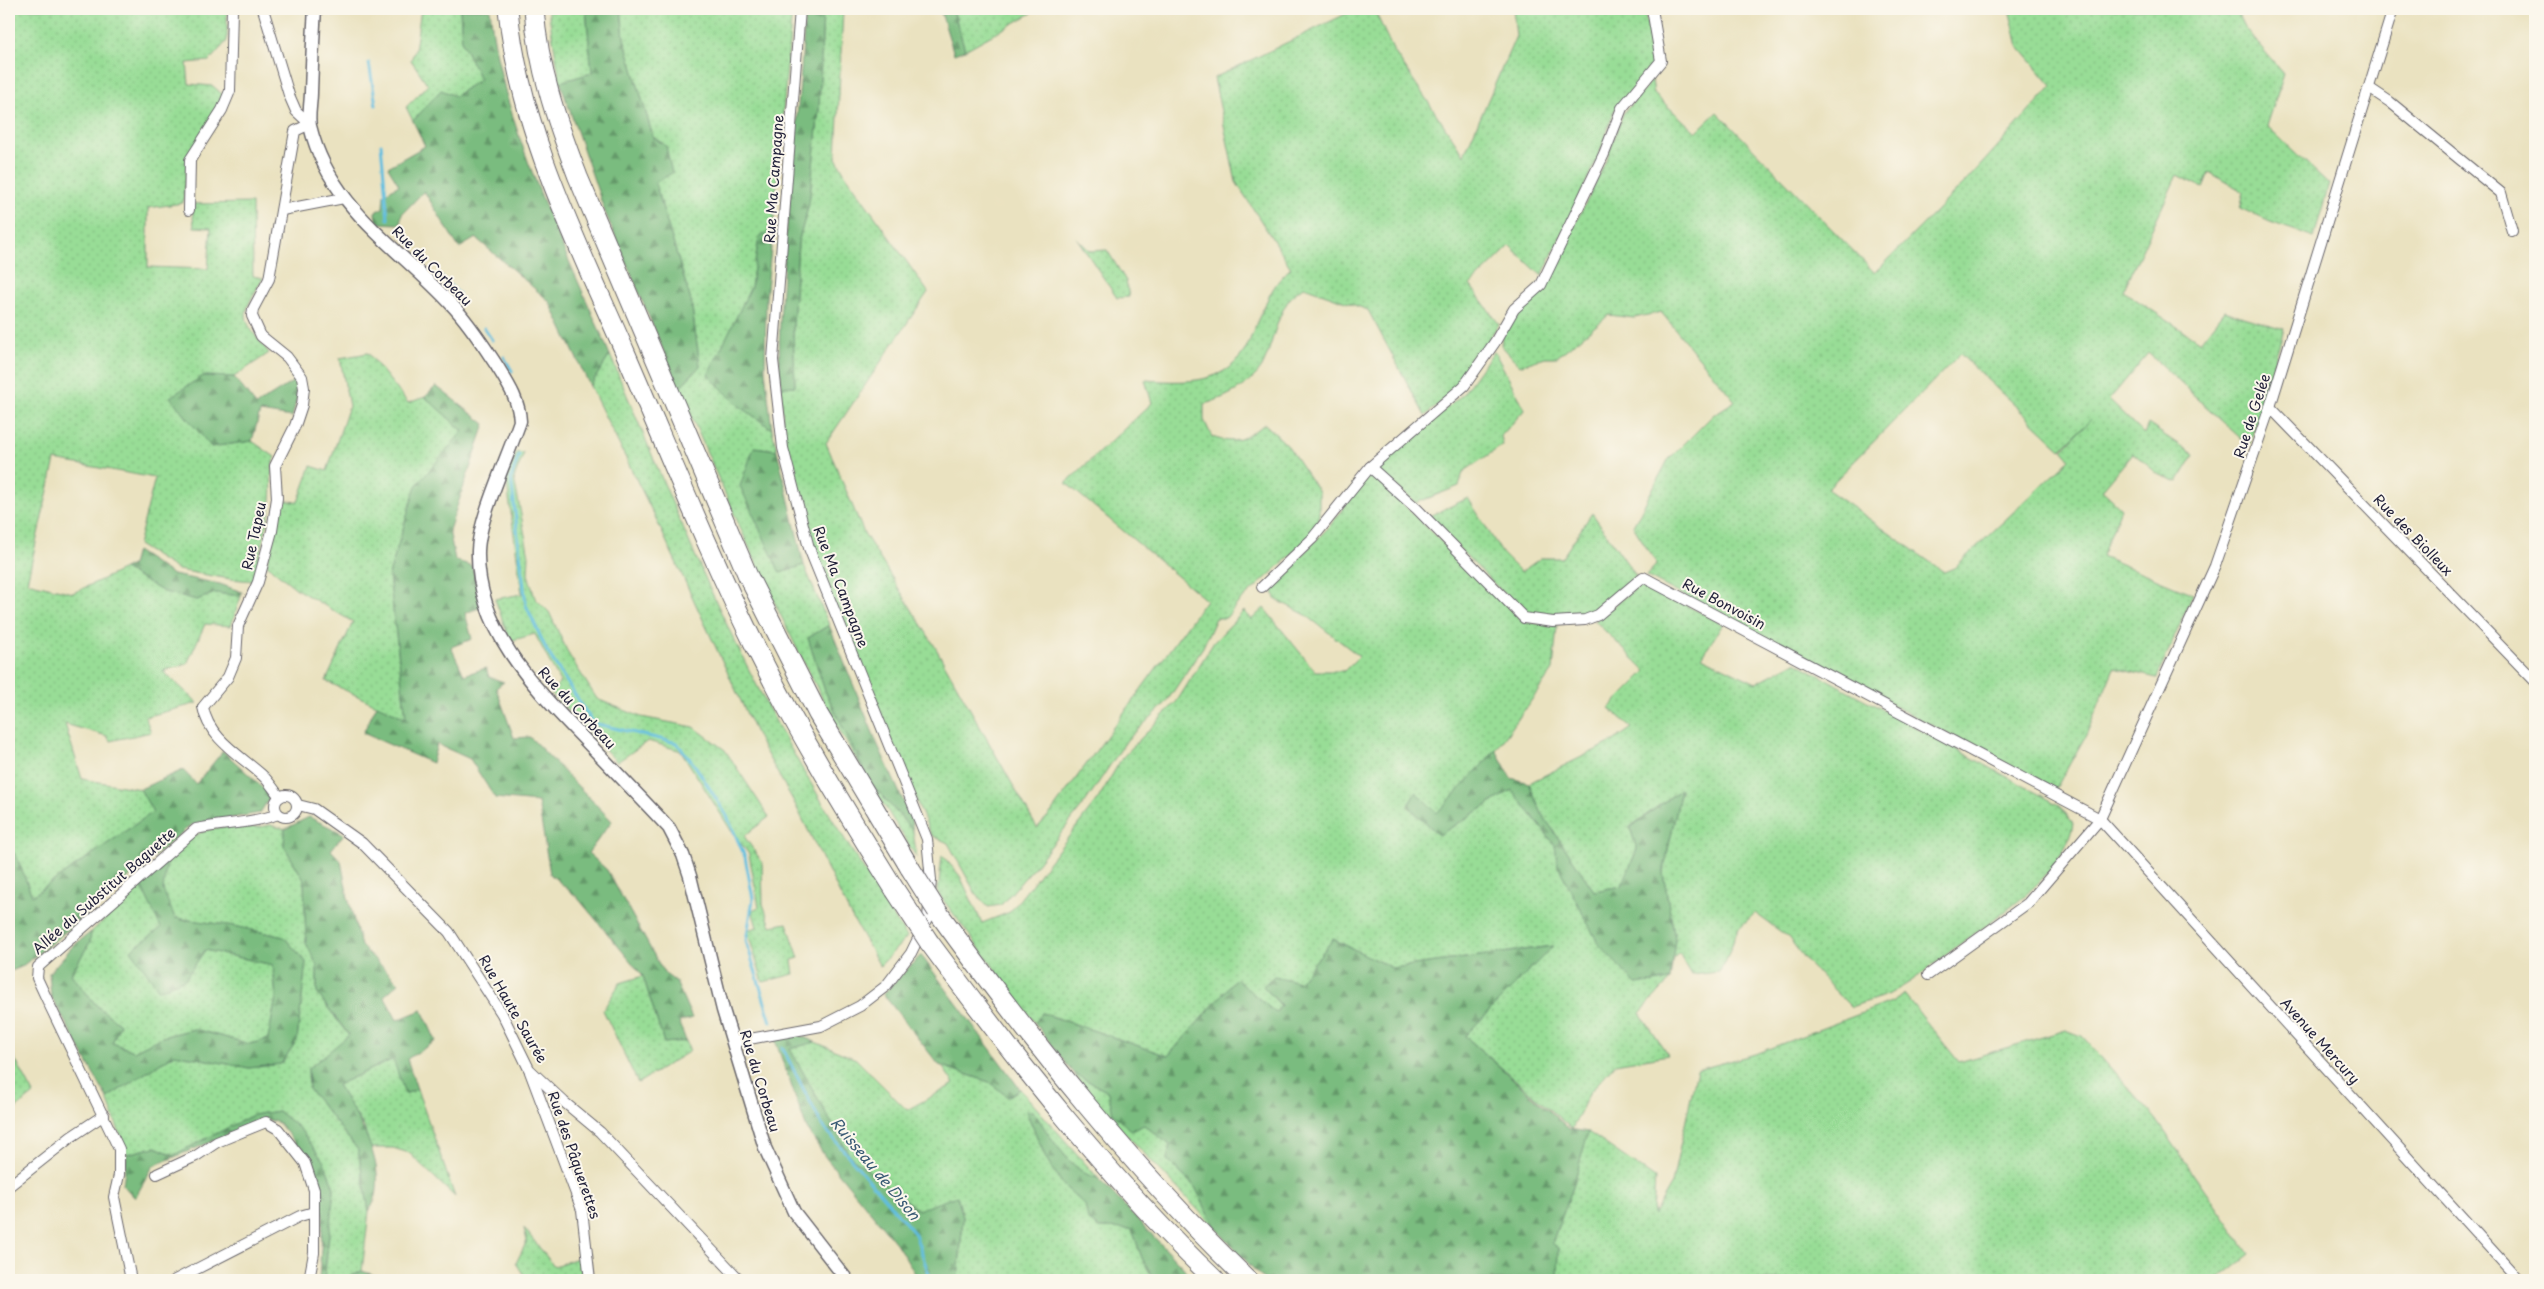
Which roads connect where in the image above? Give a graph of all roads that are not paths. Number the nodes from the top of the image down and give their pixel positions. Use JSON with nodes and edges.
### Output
{"nodes":[{"id":1,"x":232,"y":9,"type":"edge"},
{"id":2,"x":263,"y":9,"type":"edge"},
{"id":3,"x":314,"y":9,"type":"edge"},
{"id":4,"x":508,"y":9,"type":"edge"},
{"id":5,"x":534,"y":9,"type":"edge"},
{"id":6,"x":800,"y":9,"type":"edge"},
{"id":7,"x":1652,"y":9,"type":"edge"},
{"id":8,"x":2394,"y":9,"type":"edge"},
{"id":9,"x":2369,"y":88,"type":"junction"},
{"id":10,"x":310,"y":124,"type":"junction"},
{"id":11,"x":344,"y":198,"type":"junction"},
{"id":12,"x":189,"y":210,"type":"dead end"},
{"id":13,"x":282,"y":210,"type":"junction"},
{"id":14,"x":2512,"y":231,"type":"dead end"},
{"id":15,"x":2270,"y":407,"type":"junction"},
{"id":16,"x":1370,"y":467,"type":"junction"},
{"id":17,"x":1262,"y":587,"type":"dead end"},
{"id":18,"x":2535,"y":681,"type":"edge"},
{"id":19,"x":263,"y":776,"type":"joint"},
{"id":20,"x":280,"y":797,"type":"junction"},
{"id":21,"x":298,"y":805,"type":"junction"},
{"id":22,"x":278,"y":814,"type":"junction"},
{"id":23,"x":2100,"y":819,"type":"junction"},
{"id":24,"x":1928,"y":976,"type":"dead end"},
{"id":25,"x":733,"y":1042,"type":"junction"},
{"id":26,"x":529,"y":1069,"type":"junction"},
{"id":27,"x":104,"y":1115,"type":"junction"},
{"id":28,"x":157,"y":1174,"type":"dead end"},
{"id":29,"x":9,"y":1186,"type":"edge"},
{"id":30,"x":314,"y":1212,"type":"junction"},
{"id":31,"x":131,"y":1280,"type":"edge"},
{"id":32,"x":175,"y":1280,"type":"edge"},
{"id":33,"x":309,"y":1280,"type":"edge"},
{"id":34,"x":590,"y":1280,"type":"edge"},
{"id":35,"x":739,"y":1280,"type":"edge"},
{"id":36,"x":848,"y":1280,"type":"edge"},
{"id":37,"x":1215,"y":1280,"type":"edge"},
{"id":38,"x":1248,"y":1280,"type":"edge"},
{"id":39,"x":2519,"y":1280,"type":"edge"}],
"edges":[{"from":1,"to":12,"type":"street"},
{"from":2,"to":10,"type":"street"},
{"from":3,"to":10,"type":"street"},
{"from":4,"to":37,"type":"highway","bridge":true},
{"from":5,"to":38,"type":"highway","bridge":true},
{"from":6,"to":25,"type":"street","name":"Rue Ma Campagne"},
{"from":7,"to":16,"type":"street"},
{"from":8,"to":9,"type":"street","name":"Rue de Gelée"},
{"from":9,"to":14,"type":"street"},
{"from":9,"to":15,"type":"street","name":"Rue de Gelée"},
{"from":10,"to":11,"type":"street","name":"Rue du Corbeau"},
{"from":10,"to":13,"type":"street","name":"Rue Tapeu"},
{"from":11,"to":13,"type":"street"},
{"from":11,"to":25,"type":"street","name":"Rue du Corbeau"},
{"from":13,"to":19,"type":"street","name":"Rue Tapeu"},
{"from":15,"to":18,"type":"street","name":"Rue des Biolleux"},
{"from":15,"to":23,"type":"street","name":"Rue de Gelée"},
{"from":16,"to":17,"type":"street"},
{"from":16,"to":23,"type":"street","name":"Rue Bonvoisin"},
{"from":19,"to":20,"type":"street","name":"Rue Haute Saurée"},
{"from":20,"to":21,"type":"street","name":"Rue Haute Saurée"},
{"from":20,"to":22,"type":"street"},
{"from":21,"to":22,"type":"street"},
{"from":21,"to":26,"type":"street","name":"Rue Haute Saurée"},
{"from":22,"to":27,"type":"street","name":"Allée du Substitut Baguette"},
{"from":23,"to":24,"type":"street","name":"Rue de Gelée"},
{"from":23,"to":39,"type":"street","name":"Avenue Mercury"},
{"from":25,"to":36,"type":"street","name":"Rue du Corbeau"},
{"from":26,"to":34,"type":"street","name":"Rue des Pâquerettes"},
{"from":26,"to":35,"type":"street","name":"Rue Haute Saurée"},
{"from":27,"to":29,"type":"street"},
{"from":27,"to":31,"type":"street","name":"Allée du Substitut Baguette"},
{"from":28,"to":30,"type":"street"},
{"from":30,"to":32,"type":"street"},
{"from":30,"to":33,"type":"street"}]}
